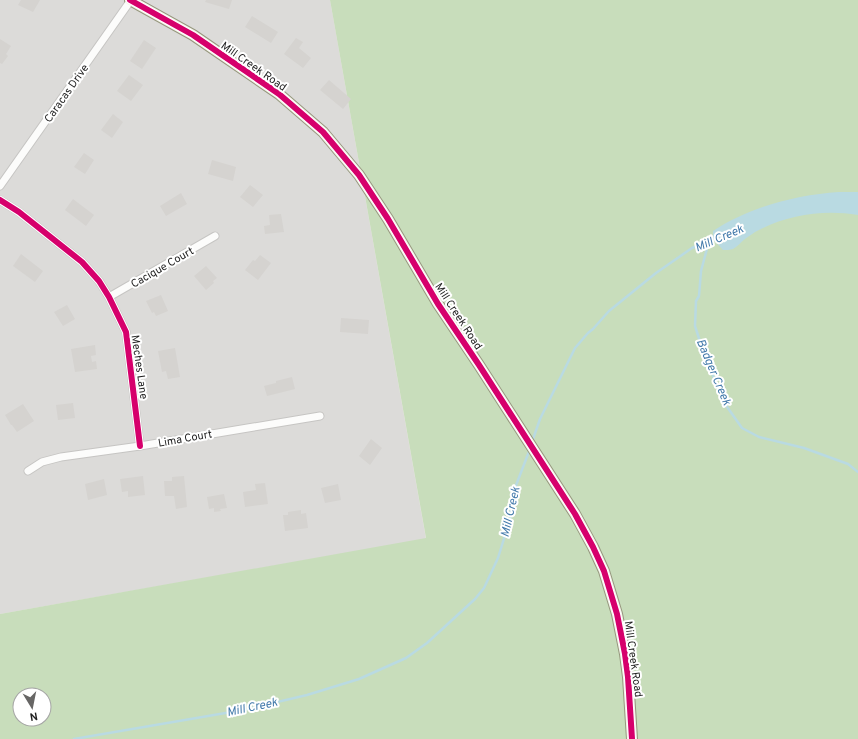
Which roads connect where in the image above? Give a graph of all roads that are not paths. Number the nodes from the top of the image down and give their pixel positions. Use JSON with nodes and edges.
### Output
{"nodes":[{"id":1,"x":131,"y":0,"type":"edge"},
{"id":2,"x":0,"y":186,"type":"edge"},
{"id":3,"x":0,"y":200,"type":"edge"},
{"id":4,"x":214,"y":236,"type":"dead end"},
{"id":5,"x":109,"y":297,"type":"junction"},
{"id":6,"x":320,"y":416,"type":"dead end"},
{"id":7,"x":140,"y":446,"type":"junction"},
{"id":8,"x":28,"y":471,"type":"dead end"},
{"id":9,"x":632,"y":739,"type":"edge"}],
"edges":[{"from":1,"to":2,"type":"street","name":"Caracas Drive"},
{"from":1,"to":9,"type":"street","name":"Mill Creek Road"},
{"from":3,"to":5,"type":"street","name":"Meches Lane"},
{"from":4,"to":5,"type":"street","name":"Cacique Court"},
{"from":5,"to":7,"type":"street","name":"Meches Lane"},
{"from":6,"to":7,"type":"street","name":"Lima Court"},
{"from":7,"to":8,"type":"street","name":"Lima Court"}]}
